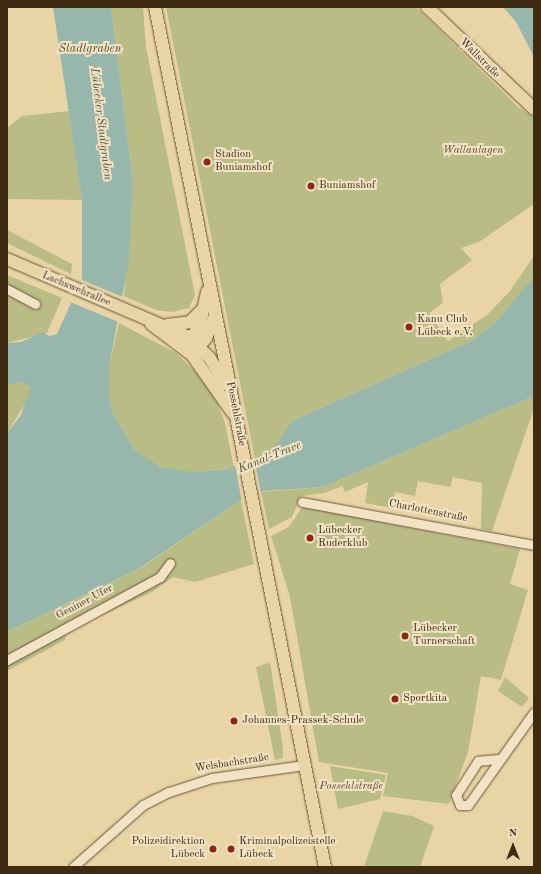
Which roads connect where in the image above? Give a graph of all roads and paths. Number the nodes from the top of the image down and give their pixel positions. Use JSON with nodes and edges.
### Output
{"nodes":[{"id":1,"x":154,"y":7,"type":"edge"},
{"id":2,"x":427,"y":7,"type":"edge"},
{"id":3,"x":534,"y":108,"type":"edge"},
{"id":4,"x":7,"y":259,"type":"edge"},
{"id":5,"x":208,"y":287,"type":"junction"},
{"id":6,"x":7,"y":289,"type":"edge"},
{"id":7,"x":35,"y":304,"type":"dead end"},
{"id":8,"x":204,"y":309,"type":"junction"},
{"id":9,"x":215,"y":315,"type":"junction"},
{"id":10,"x":145,"y":320,"type":"junction"},
{"id":11,"x":166,"y":326,"type":"junction"},
{"id":12,"x":192,"y":347,"type":"junction"},
{"id":13,"x":233,"y":398,"type":"junction"},
{"id":14,"x":237,"y":422,"type":"junction"},
{"id":15,"x":302,"y":502,"type":"dead end"},
{"id":16,"x":534,"y":545,"type":"edge"},
{"id":17,"x":170,"y":563,"type":"dead end"},
{"id":18,"x":7,"y":660,"type":"edge"},
{"id":19,"x":534,"y":712,"type":"edge"},
{"id":20,"x":499,"y":759,"type":"junction"},
{"id":21,"x":304,"y":765,"type":"junction"},
{"id":22,"x":73,"y":867,"type":"edge"},
{"id":23,"x":325,"y":867,"type":"edge"}],
"edges":[{"from":1,"to":5,"type":"main road","name":"Possehlstraße"},
{"from":2,"to":3,"type":"main road","name":"Wallstraße"},
{"from":4,"to":10,"type":"main road","name":"Lachswehrallee"},
{"from":5,"to":8,"type":"main road"},
{"from":5,"to":9,"type":"main road","name":"Possehlstraße"},
{"from":6,"to":7,"type":"street"},
{"from":8,"to":11,"type":"main road"},
{"from":8,"to":12,"type":"main road"},
{"from":9,"to":12,"type":"main road"},
{"from":9,"to":13,"type":"main road","name":"Possehlstraße"},
{"from":10,"to":11,"type":"main road","name":"Lachswehrallee"},
{"from":10,"to":12,"type":"main road","name":"Lachswehrallee"},
{"from":11,"to":12,"type":"main road","name":"Lachswehrallee"},
{"from":12,"to":13,"type":"main road","name":"Lachswehrallee"},
{"from":12,"to":14,"type":"main road","name":"Lachswehrallee"},
{"from":13,"to":14,"type":"main road","name":"Possehlstraße"},
{"from":14,"to":21,"type":"main road","name":"Possehlstraße"},
{"from":15,"to":16,"type":"street","name":"Charlottenstraße"},
{"from":17,"to":18,"type":"street","name":"Geniner Ufer"},
{"from":19,"to":20,"type":"street"},
{"from":20,"to":20,"type":"street"},
{"from":21,"to":22,"type":"street","name":"Welsbachstraße"},
{"from":21,"to":23,"type":"main road","name":"Possehlstraße"}]}
